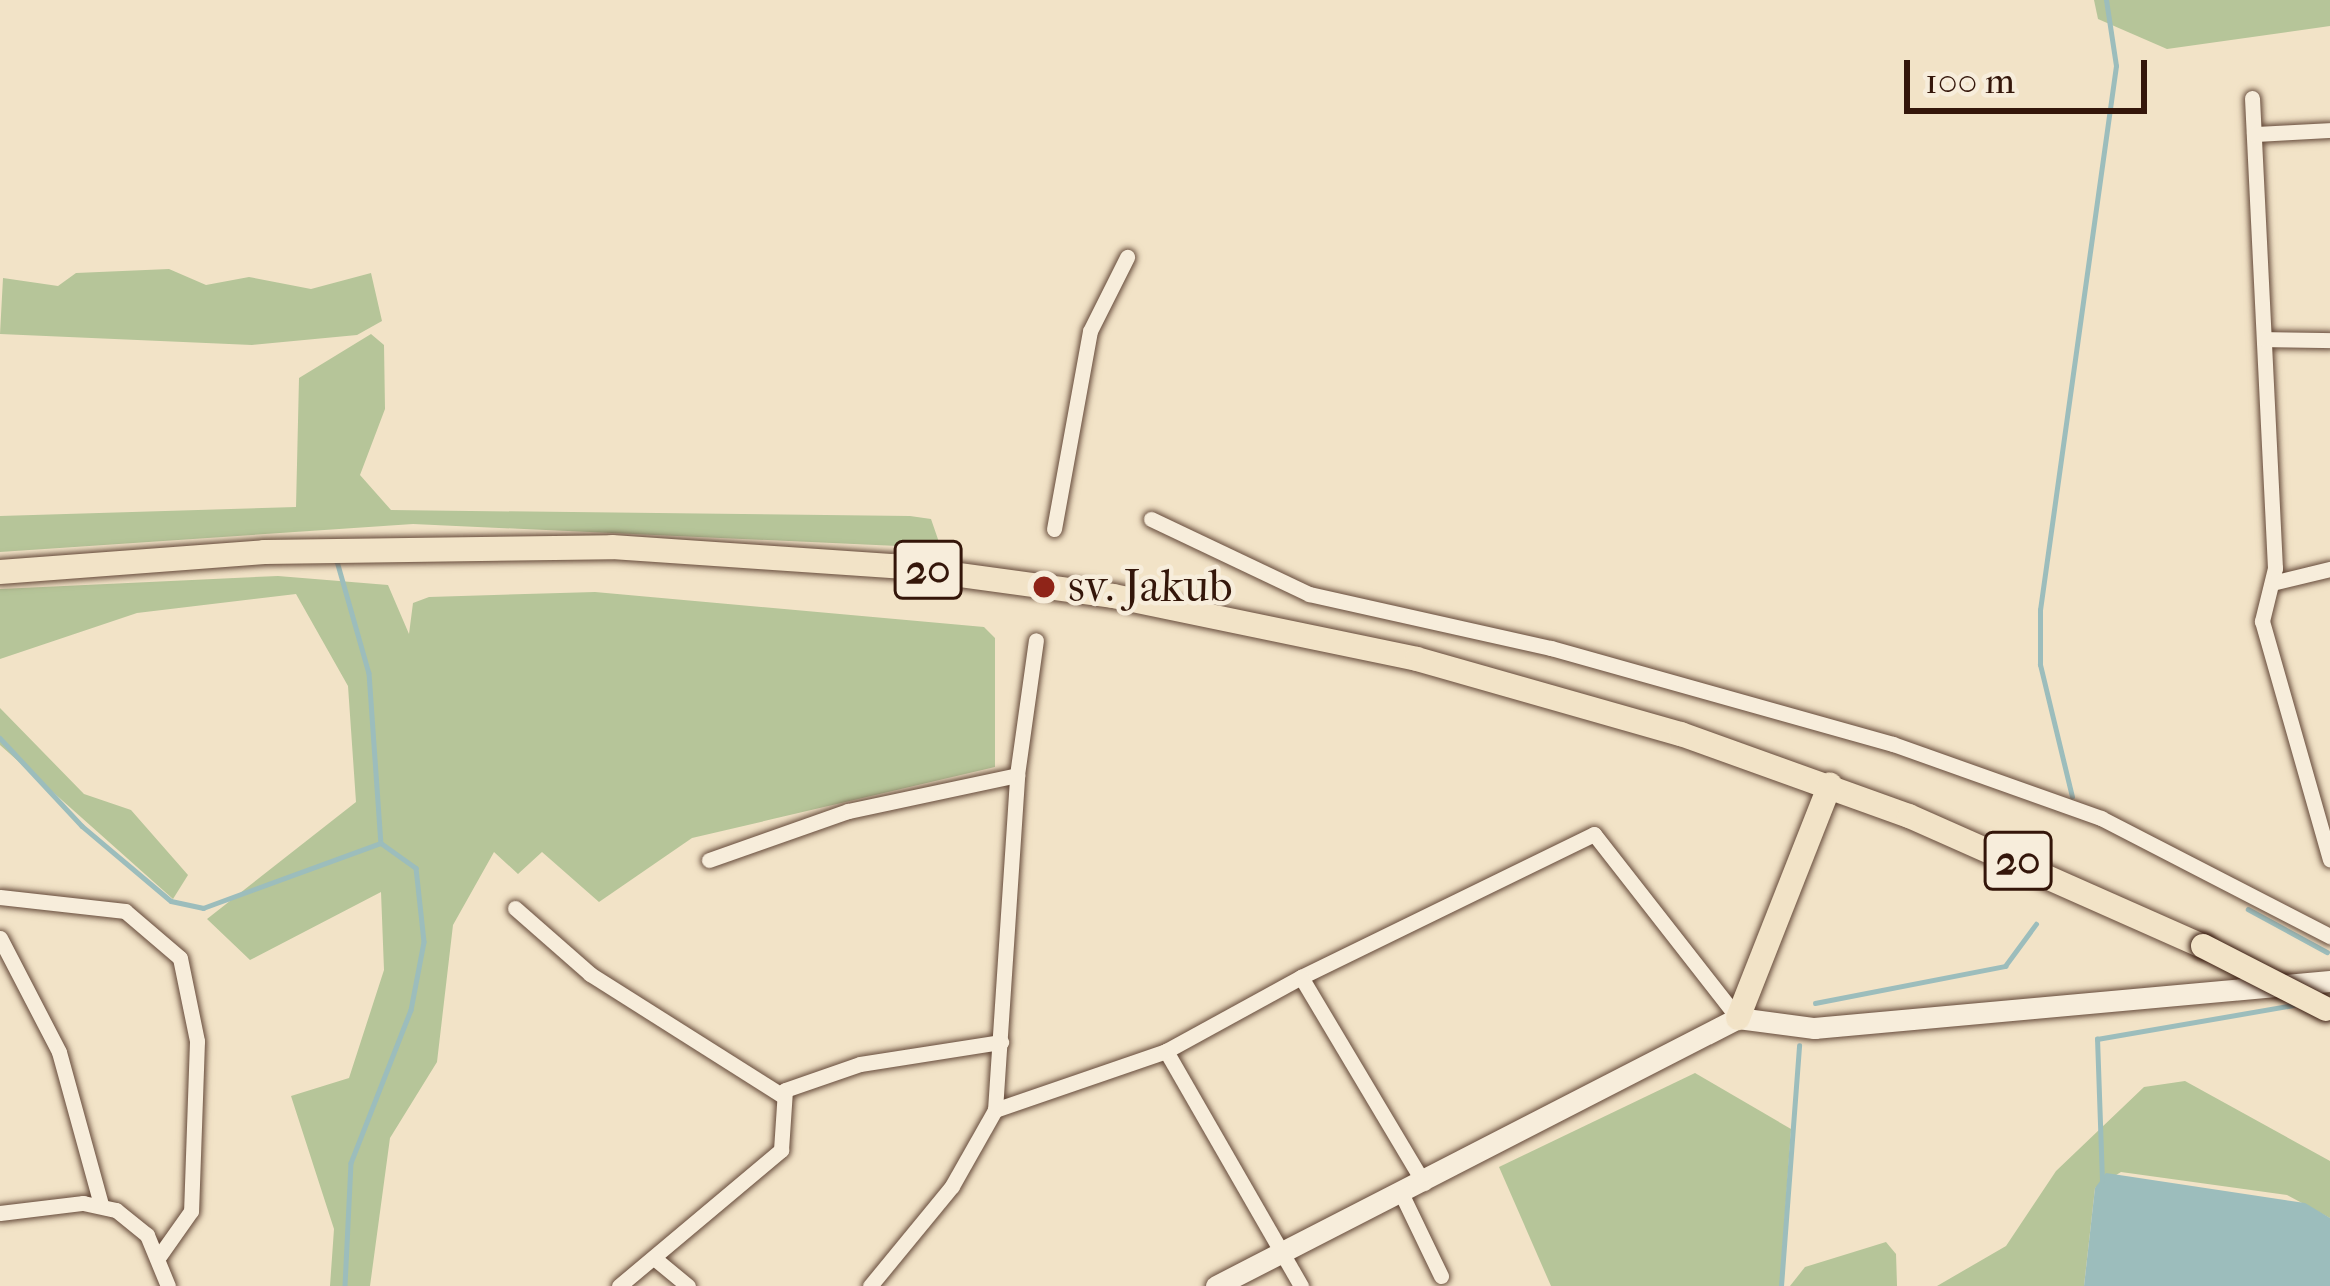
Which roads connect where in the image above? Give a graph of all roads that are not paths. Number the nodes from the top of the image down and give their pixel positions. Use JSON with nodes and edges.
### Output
{"nodes":[{"id":1,"x":2252,"y":98,"type":"dead end"},
{"id":2,"x":2330,"y":130,"type":"edge"},
{"id":3,"x":2254,"y":134,"type":"junction"},
{"id":4,"x":1127,"y":257,"type":"dead end"},
{"id":5,"x":2265,"y":339,"type":"junction"},
{"id":6,"x":2330,"y":340,"type":"edge"},
{"id":7,"x":1150,"y":519,"type":"dead end"},
{"id":8,"x":1054,"y":529,"type":"dead end"},
{"id":9,"x":2330,"y":569,"type":"edge"},
{"id":10,"x":0,"y":572,"type":"edge"},
{"id":11,"x":2272,"y":583,"type":"junction"},
{"id":12,"x":1036,"y":640,"type":"dead end"},
{"id":13,"x":1017,"y":775,"type":"junction"},
{"id":14,"x":1830,"y":785,"type":"junction"},
{"id":15,"x":709,"y":860,"type":"dead end"},
{"id":16,"x":2330,"y":860,"type":"edge"},
{"id":17,"x":0,"y":897,"type":"edge"},
{"id":18,"x":515,"y":908,"type":"dead end"},
{"id":19,"x":2330,"y":936,"type":"edge"},
{"id":20,"x":0,"y":938,"type":"edge"},
{"id":21,"x":1301,"y":977,"type":"junction"},
{"id":22,"x":2330,"y":981,"type":"edge"},
{"id":23,"x":2328,"y":1010,"type":"edge"},
{"id":24,"x":1738,"y":1018,"type":"junction"},
{"id":25,"x":1001,"y":1042,"type":"junction"},
{"id":26,"x":1166,"y":1051,"type":"junction"},
{"id":27,"x":783,"y":1096,"type":"junction"},
{"id":28,"x":994,"y":1110,"type":"junction"},
{"id":29,"x":1424,"y":1183,"type":"junction"},
{"id":30,"x":1402,"y":1195,"type":"junction"},
{"id":31,"x":101,"y":1205,"type":"junction"},
{"id":32,"x":0,"y":1213,"type":"edge"},
{"id":33,"x":160,"y":1255,"type":"junction"},
{"id":34,"x":1287,"y":1256,"type":"junction"},
{"id":35,"x":654,"y":1258,"type":"junction"},
{"id":36,"x":1441,"y":1276,"type":"dead end"},
{"id":37,"x":169,"y":1286,"type":"edge"},
{"id":38,"x":619,"y":1286,"type":"edge"},
{"id":39,"x":688,"y":1286,"type":"edge"},
{"id":40,"x":870,"y":1286,"type":"edge"},
{"id":41,"x":1216,"y":1286,"type":"edge"},
{"id":42,"x":1301,"y":1286,"type":"edge"}],
"edges":[{"from":1,"to":3,"type":"street"},
{"from":2,"to":3,"type":"street"},
{"from":3,"to":5,"type":"street"},
{"from":4,"to":8,"type":"street"},
{"from":5,"to":6,"type":"street"},
{"from":5,"to":11,"type":"street"},
{"from":7,"to":19,"type":"street"},
{"from":9,"to":11,"type":"street"},
{"from":10,"to":14,"type":"main road","number":"20"},
{"from":11,"to":16,"type":"street"},
{"from":12,"to":13,"type":"street"},
{"from":13,"to":15,"type":"street"},
{"from":13,"to":25,"type":"street"},
{"from":14,"to":23,"type":"main road","number":"20","bridge":true},
{"from":14,"to":24,"type":"main road"},
{"from":17,"to":33,"type":"street"},
{"from":18,"to":27,"type":"street"},
{"from":20,"to":31,"type":"street"},
{"from":21,"to":24,"type":"street"},
{"from":21,"to":26,"type":"street"},
{"from":21,"to":29,"type":"street"},
{"from":22,"to":24,"type":"street"},
{"from":24,"to":29,"type":"street"},
{"from":25,"to":27,"type":"street"},
{"from":25,"to":28,"type":"street"},
{"from":26,"to":28,"type":"street"},
{"from":26,"to":34,"type":"street"},
{"from":27,"to":35,"type":"street"},
{"from":28,"to":40,"type":"street"},
{"from":29,"to":30,"type":"street"},
{"from":30,"to":34,"type":"street"},
{"from":30,"to":36,"type":"street"},
{"from":31,"to":32,"type":"street"},
{"from":31,"to":33,"type":"street"},
{"from":33,"to":37,"type":"street"},
{"from":34,"to":41,"type":"street"},
{"from":34,"to":42,"type":"street"},
{"from":35,"to":38,"type":"street"},
{"from":35,"to":39,"type":"street"}]}
